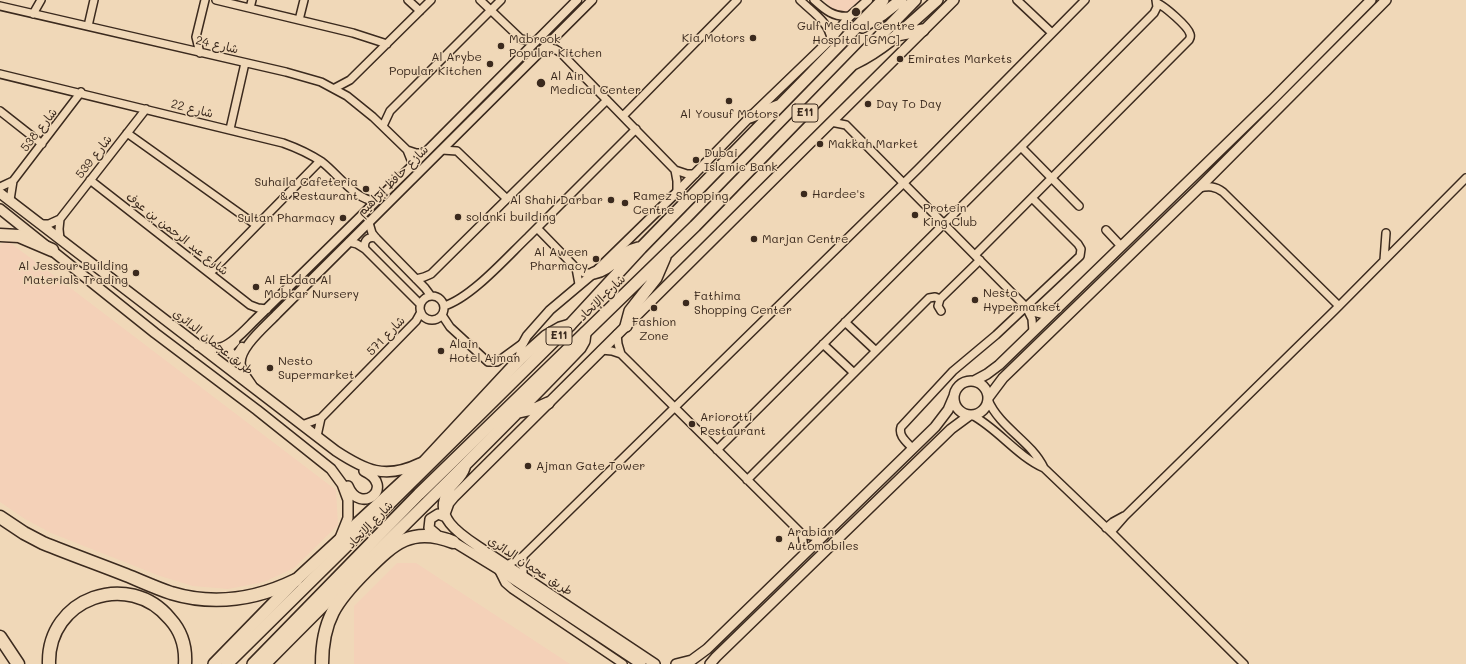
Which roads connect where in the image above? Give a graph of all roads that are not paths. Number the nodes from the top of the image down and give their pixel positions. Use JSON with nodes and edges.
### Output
{"nodes":[{"id":1,"x":41,"y":0,"type":"edge"},
{"id":2,"x":94,"y":0,"type":"edge"},
{"id":3,"x":205,"y":0,"type":"edge"},
{"id":4,"x":216,"y":0,"type":"edge"},
{"id":5,"x":252,"y":0,"type":"edge"},
{"id":6,"x":304,"y":0,"type":"edge"},
{"id":7,"x":408,"y":0,"type":"edge"},
{"id":8,"x":431,"y":0,"type":"edge"},
{"id":9,"x":480,"y":0,"type":"edge"},
{"id":10,"x":501,"y":0,"type":"edge"},
{"id":11,"x":577,"y":0,"type":"edge"},
{"id":12,"x":592,"y":0,"type":"edge"},
{"id":13,"x":737,"y":0,"type":"edge"},
{"id":14,"x":800,"y":0,"type":"edge"},
{"id":15,"x":814,"y":0,"type":"edge"},
{"id":16,"x":868,"y":0,"type":"edge"},
{"id":17,"x":883,"y":0,"type":"edge"},
{"id":18,"x":901,"y":0,"type":"edge"},
{"id":19,"x":915,"y":0,"type":"edge"},
{"id":20,"x":937,"y":0,"type":"edge"},
{"id":21,"x":954,"y":0,"type":"edge"},
{"id":22,"x":1017,"y":0,"type":"edge"},
{"id":23,"x":1085,"y":0,"type":"edge"},
{"id":24,"x":1371,"y":0,"type":"edge"},
{"id":25,"x":1386,"y":0,"type":"edge"},
{"id":26,"x":1156,"y":2,"type":"edge"},
{"id":27,"x":0,"y":6,"type":"edge"},
{"id":28,"x":822,"y":7,"type":"junction"},
{"id":29,"x":250,"y":8,"type":"junction"},
{"id":30,"x":490,"y":10,"type":"junction"},
{"id":31,"x":420,"y":11,"type":"junction"},
{"id":32,"x":33,"y":14,"type":"junction"},
{"id":33,"x":815,"y":14,"type":"junction"},
{"id":34,"x":850,"y":16,"type":"junction"},
{"id":35,"x":299,"y":20,"type":"junction"},
{"id":36,"x":88,"y":26,"type":"junction"},
{"id":37,"x":923,"y":30,"type":"junction"},
{"id":38,"x":852,"y":32,"type":"junction"},
{"id":39,"x":1052,"y":33,"type":"junction"},
{"id":40,"x":558,"y":34,"type":"junction"},
{"id":41,"x":896,"y":35,"type":"junction"},
{"id":42,"x":196,"y":37,"type":"junction"},
{"id":43,"x":521,"y":39,"type":"junction"},
{"id":44,"x":831,"y":39,"type":"junction"},
{"id":45,"x":535,"y":42,"type":"junction"},
{"id":46,"x":387,"y":44,"type":"junction"},
{"id":47,"x":545,"y":47,"type":"junction"},
{"id":48,"x":184,"y":49,"type":"junction"},
{"id":49,"x":200,"y":52,"type":"junction"},
{"id":50,"x":561,"y":53,"type":"junction"},
{"id":51,"x":523,"y":55,"type":"junction"},
{"id":52,"x":246,"y":63,"type":"junction"},
{"id":53,"x":854,"y":63,"type":"junction"},
{"id":54,"x":0,"y":74,"type":"edge"},
{"id":55,"x":350,"y":80,"type":"junction"},
{"id":56,"x":335,"y":88,"type":"junction"},
{"id":57,"x":81,"y":92,"type":"junction"},
{"id":58,"x":347,"y":96,"type":"junction"},
{"id":59,"x":607,"y":100,"type":"junction"},
{"id":60,"x":782,"y":105,"type":"junction"},
{"id":61,"x":146,"y":109,"type":"junction"},
{"id":62,"x":844,"y":110,"type":"junction"},
{"id":63,"x":0,"y":111,"type":"edge"},
{"id":64,"x":390,"y":111,"type":"junction"},
{"id":65,"x":623,"y":116,"type":"junction"},
{"id":66,"x":374,"y":117,"type":"junction"},
{"id":67,"x":750,"y":117,"type":"junction"},
{"id":68,"x":831,"y":122,"type":"junction"},
{"id":69,"x":846,"y":125,"type":"junction"},
{"id":70,"x":383,"y":126,"type":"junction"},
{"id":71,"x":230,"y":129,"type":"junction"},
{"id":72,"x":636,"y":129,"type":"junction"},
{"id":73,"x":127,"y":133,"type":"junction"},
{"id":74,"x":455,"y":136,"type":"junction"},
{"id":75,"x":42,"y":144,"type":"junction"},
{"id":76,"x":1021,"y":147,"type":"junction"},
{"id":77,"x":407,"y":150,"type":"junction"},
{"id":78,"x":442,"y":150,"type":"junction"},
{"id":79,"x":457,"y":152,"type":"junction"},
{"id":80,"x":425,"y":153,"type":"junction"},
{"id":81,"x":320,"y":161,"type":"junction"},
{"id":82,"x":413,"y":165,"type":"junction"},
{"id":83,"x":675,"y":170,"type":"junction"},
{"id":84,"x":695,"y":174,"type":"junction"},
{"id":85,"x":1052,"y":178,"type":"junction"},
{"id":86,"x":1466,"y":178,"type":"edge"},
{"id":87,"x":13,"y":180,"type":"junction"},
{"id":88,"x":90,"y":180,"type":"junction"},
{"id":89,"x":904,"y":182,"type":"junction"},
{"id":90,"x":0,"y":187,"type":"edge"},
{"id":91,"x":1199,"y":188,"type":"junction"},
{"id":92,"x":677,"y":192,"type":"junction"},
{"id":93,"x":0,"y":193,"type":"edge"},
{"id":94,"x":362,"y":198,"type":"junction"},
{"id":95,"x":1032,"y":198,"type":"junction"},
{"id":96,"x":506,"y":199,"type":"junction"},
{"id":97,"x":10,"y":200,"type":"junction"},
{"id":98,"x":376,"y":201,"type":"junction"},
{"id":99,"x":1079,"y":206,"type":"dead end"},
{"id":100,"x":0,"y":209,"type":"edge"},
{"id":101,"x":364,"y":213,"type":"junction"},
{"id":102,"x":60,"y":220,"type":"junction"},
{"id":103,"x":369,"y":223,"type":"junction"},
{"id":104,"x":41,"y":224,"type":"junction"},
{"id":105,"x":944,"y":224,"type":"junction"},
{"id":106,"x":256,"y":225,"type":"junction"},
{"id":107,"x":537,"y":228,"type":"junction"},
{"id":108,"x":1106,"y":230,"type":"dead end"},
{"id":109,"x":1386,"y":233,"type":"dead end"},
{"id":110,"x":0,"y":235,"type":"edge"},
{"id":111,"x":376,"y":238,"type":"junction"},
{"id":112,"x":60,"y":239,"type":"junction"},
{"id":113,"x":349,"y":242,"type":"junction"},
{"id":114,"x":1121,"y":246,"type":"junction"},
{"id":115,"x":640,"y":248,"type":"junction"},
{"id":116,"x":365,"y":249,"type":"junction"},
{"id":117,"x":52,"y":250,"type":"junction"},
{"id":118,"x":666,"y":254,"type":"junction"},
{"id":119,"x":977,"y":258,"type":"junction"},
{"id":120,"x":1384,"y":260,"type":"junction"},
{"id":121,"x":576,"y":268,"type":"junction"},
{"id":122,"x":210,"y":273,"type":"junction"},
{"id":123,"x":594,"y":273,"type":"junction"},
{"id":124,"x":431,"y":274,"type":"junction"},
{"id":125,"x":416,"y":278,"type":"junction"},
{"id":126,"x":579,"y":284,"type":"junction"},
{"id":127,"x":425,"y":288,"type":"junction"},
{"id":128,"x":431,"y":296,"type":"junction"},
{"id":129,"x":940,"y":298,"type":"junction"},
{"id":130,"x":420,"y":304,"type":"junction"},
{"id":131,"x":250,"y":305,"type":"junction"},
{"id":132,"x":444,"y":306,"type":"junction"},
{"id":133,"x":1338,"y":306,"type":"junction"},
{"id":134,"x":267,"y":309,"type":"junction"},
{"id":135,"x":1027,"y":309,"type":"junction"},
{"id":136,"x":941,"y":311,"type":"dead end"},
{"id":137,"x":423,"y":315,"type":"junction"},
{"id":138,"x":442,"y":315,"type":"junction"},
{"id":139,"x":1049,"y":316,"type":"junction"},
{"id":140,"x":254,"y":322,"type":"junction"},
{"id":141,"x":845,"y":322,"type":"junction"},
{"id":142,"x":570,"y":325,"type":"junction"},
{"id":143,"x":626,"y":326,"type":"junction"},
{"id":144,"x":247,"y":328,"type":"junction"},
{"id":145,"x":262,"y":330,"type":"junction"},
{"id":146,"x":585,"y":332,"type":"junction"},
{"id":147,"x":1033,"y":332,"type":"junction"},
{"id":148,"x":617,"y":334,"type":"junction"},
{"id":149,"x":523,"y":343,"type":"junction"},
{"id":150,"x":823,"y":344,"type":"junction"},
{"id":151,"x":198,"y":345,"type":"junction"},
{"id":152,"x":601,"y":350,"type":"junction"},
{"id":153,"x":876,"y":351,"type":"junction"},
{"id":154,"x":621,"y":354,"type":"junction"},
{"id":155,"x":519,"y":360,"type":"junction"},
{"id":156,"x":854,"y":373,"type":"junction"},
{"id":157,"x":974,"y":381,"type":"junction"},
{"id":158,"x":255,"y":389,"type":"junction"},
{"id":159,"x":954,"y":396,"type":"junction"},
{"id":160,"x":988,"y":399,"type":"junction"},
{"id":161,"x":548,"y":403,"type":"junction"},
{"id":162,"x":675,"y":408,"type":"junction"},
{"id":163,"x":519,"y":412,"type":"junction"},
{"id":164,"x":971,"y":415,"type":"junction"},
{"id":165,"x":321,"y":418,"type":"junction"},
{"id":166,"x":302,"y":425,"type":"junction"},
{"id":167,"x":317,"y":436,"type":"junction"},
{"id":168,"x":913,"y":449,"type":"junction"},
{"id":169,"x":716,"y":450,"type":"junction"},
{"id":170,"x":336,"y":451,"type":"junction"},
{"id":171,"x":318,"y":457,"type":"junction"},
{"id":172,"x":424,"y":461,"type":"junction"},
{"id":173,"x":466,"y":463,"type":"junction"},
{"id":174,"x":1044,"y":468,"type":"junction"},
{"id":175,"x":747,"y":480,"type":"junction"},
{"id":176,"x":446,"y":515,"type":"junction"},
{"id":177,"x":0,"y":517,"type":"edge"},
{"id":178,"x":1109,"y":530,"type":"junction"},
{"id":179,"x":436,"y":534,"type":"junction"},
{"id":180,"x":802,"y":534,"type":"junction"},
{"id":181,"x":821,"y":538,"type":"junction"},
{"id":182,"x":339,"y":542,"type":"junction"},
{"id":183,"x":453,"y":542,"type":"junction"},
{"id":184,"x":384,"y":543,"type":"junction"},
{"id":185,"x":805,"y":554,"type":"junction"},
{"id":186,"x":523,"y":556,"type":"junction"},
{"id":187,"x":507,"y":565,"type":"junction"},
{"id":188,"x":498,"y":569,"type":"junction"},
{"id":189,"x":523,"y":576,"type":"junction"},
{"id":190,"x":296,"y":580,"type":"junction"},
{"id":191,"x":348,"y":580,"type":"junction"},
{"id":192,"x":767,"y":591,"type":"junction"},
{"id":193,"x":757,"y":617,"type":"junction"},
{"id":194,"x":0,"y":637,"type":"edge"},
{"id":195,"x":18,"y":664,"type":"edge"},
{"id":196,"x":49,"y":664,"type":"edge"},
{"id":197,"x":185,"y":664,"type":"edge"},
{"id":198,"x":214,"y":664,"type":"edge"},
{"id":199,"x":227,"y":664,"type":"edge"},
{"id":200,"x":253,"y":664,"type":"edge"},
{"id":201,"x":265,"y":664,"type":"edge"},
{"id":202,"x":318,"y":664,"type":"edge"},
{"id":203,"x":322,"y":664,"type":"edge"},
{"id":204,"x":623,"y":664,"type":"edge"},
{"id":205,"x":641,"y":664,"type":"edge"},
{"id":206,"x":655,"y":664,"type":"edge"},
{"id":207,"x":676,"y":664,"type":"edge"},
{"id":208,"x":710,"y":664,"type":"edge"},
{"id":209,"x":1244,"y":664,"type":"edge"}],
"edges":[{"from":1,"to":32,"type":"street"},
{"from":2,"to":36,"type":"street"},
{"from":3,"to":42,"type":"street"},
{"from":4,"to":29,"type":"street"},
{"from":5,"to":29,"type":"street"},
{"from":6,"to":35,"type":"street"},
{"from":7,"to":31,"type":"street"},
{"from":8,"to":31,"type":"street"},
{"from":9,"to":30,"type":"street"},
{"from":10,"to":30,"type":"street"},
{"from":11,"to":45,"type":"street","name":"شارع حافظ إبراهيم"},
{"from":12,"to":40,"type":"street","name":"شارع حافظ إبراهيم"},
{"from":13,"to":65,"type":"street"},
{"from":14,"to":33,"type":"street"},
{"from":15,"to":28,"type":"street"},
{"from":16,"to":34,"type":"street"},
{"from":17,"to":38,"type":"main road","name":"شارع الإتحاد","number":"E11"},
{"from":18,"to":38,"type":"main road"},
{"from":19,"to":53,"type":"main road","name":"شارع الإتحاد","number":"E11"},
{"from":20,"to":41,"type":"main road"},
{"from":21,"to":37,"type":"main road"},
{"from":22,"to":39,"type":"street"},
{"from":23,"to":39,"type":"street"},
{"from":24,"to":114,"type":"main road"},
{"from":25,"to":91,"type":"main road"},
{"from":26,"to":76,"type":"street"},
{"from":26,"to":85,"type":"street"},
{"from":27,"to":32,"type":"street","name":"شارع 24"},
{"from":28,"to":33,"type":"street"},
{"from":28,"to":34,"type":"street"},
{"from":29,"to":35,"type":"street"},
{"from":30,"to":43,"type":"street"},
{"from":30,"to":64,"type":"street"},
{"from":31,"to":46,"type":"street"},
{"from":32,"to":36,"type":"street","name":"شارع 24"},
{"from":33,"to":44,"type":"street"},
{"from":34,"to":44,"type":"street"},
{"from":35,"to":46,"type":"street"},
{"from":36,"to":48,"type":"street","name":"شارع 24"},
{"from":37,"to":41,"type":"main road"},
{"from":37,"to":62,"type":"main road"},
{"from":38,"to":60,"type":"main road","name":"شارع الإتحاد","number":"E11"},
{"from":39,"to":89,"type":"street"},
{"from":40,"to":47,"type":"street","name":"شارع حافظ إبراهيم"},
{"from":40,"to":50,"type":"street"},
{"from":41,"to":53,"type":"main road"},
{"from":42,"to":48,"type":"street"},
{"from":42,"to":49,"type":"street"},
{"from":43,"to":45,"type":"street"},
{"from":43,"to":51,"type":"street"},
{"from":44,"to":67,"type":"street"},
{"from":45,"to":51,"type":"street","name":"شارع حافظ إبراهيم"},
{"from":46,"to":55,"type":"street"},
{"from":47,"to":50,"type":"street"},
{"from":47,"to":74,"type":"street","name":"شارع حافظ إبراهيم"},
{"from":48,"to":49,"type":"street","name":"شارع 24"},
{"from":49,"to":52,"type":"street","name":"شارع 24"},
{"from":50,"to":59,"type":"street"},
{"from":51,"to":80,"type":"street","name":"شارع حافظ إبراهيم"},
{"from":52,"to":56,"type":"street","name":"شارع 24"},
{"from":52,"to":71,"type":"street"},
{"from":53,"to":118,"type":"main road","name":"شارع الإتحاد","number":"E11"},
{"from":54,"to":57,"type":"street","name":"شارع 22"},
{"from":55,"to":56,"type":"street"},
{"from":55,"to":58,"type":"street"},
{"from":56,"to":58,"type":"street","name":"شارع 24"},
{"from":57,"to":61,"type":"street","name":"شارع 22"},
{"from":57,"to":75,"type":"street","name":"شارع 538"},
{"from":58,"to":66,"type":"street","name":"شارع 24"},
{"from":59,"to":65,"type":"street"},
{"from":59,"to":96,"type":"street"},
{"from":60,"to":67,"type":"main road"},
{"from":60,"to":115,"type":"main road","name":"شارع الإتحاد","number":"E11"},
{"from":61,"to":71,"type":"street","name":"شارع 22"},
{"from":61,"to":73,"type":"street","name":"شارع 539"},
{"from":62,"to":68,"type":"main road"},
{"from":62,"to":69,"type":"street"},
{"from":63,"to":75,"type":"street"},
{"from":64,"to":66,"type":"street"},
{"from":64,"to":70,"type":"street"},
{"from":65,"to":72,"type":"street"},
{"from":66,"to":70,"type":"street","name":"شارع 24"},
{"from":67,"to":84,"type":"street"},
{"from":68,"to":69,"type":"street"},
{"from":68,"to":143,"type":"main road"},
{"from":69,"to":89,"type":"street"},
{"from":70,"to":77,"type":"street","name":"شارع 24"},
{"from":71,"to":81,"type":"street","name":"شارع 22"},
{"from":72,"to":83,"type":"street"},
{"from":72,"to":107,"type":"street"},
{"from":73,"to":88,"type":"street","name":"شارع 539"},
{"from":73,"to":106,"type":"street"},
{"from":74,"to":78,"type":"street","name":"شارع حافظ إبراهيم"},
{"from":74,"to":79,"type":"street"},
{"from":75,"to":87,"type":"street","name":"شارع 538"},
{"from":76,"to":85,"type":"street"},
{"from":76,"to":105,"type":"street"},
{"from":77,"to":80,"type":"street"},
{"from":77,"to":82,"type":"street","name":"شارع 24"},
{"from":78,"to":79,"type":"street"},
{"from":78,"to":103,"type":"street","name":"شارع حافظ إبراهيم"},
{"from":79,"to":96,"type":"street"},
{"from":80,"to":82,"type":"street","name":"شارع حافظ إبراهيم"},
{"from":81,"to":94,"type":"street","name":"شارع 22"},
{"from":81,"to":106,"type":"street"},
{"from":82,"to":98,"type":"street","name":"شارع حافظ إبراهيم"},
{"from":83,"to":84,"type":"street"},
{"from":83,"to":92,"type":"street"},
{"from":84,"to":92,"type":"street"},
{"from":85,"to":95,"type":"street"},
{"from":85,"to":99,"type":"street"},
{"from":86,"to":120,"type":"street"},
{"from":87,"to":90,"type":"street","name":"شارع 538"},
{"from":87,"to":97,"type":"street"},
{"from":88,"to":102,"type":"street","name":"شارع 539"},
{"from":88,"to":122,"type":"street","name":"شارع عبد الرحمن بن عوف"},
{"from":89,"to":105,"type":"street"},
{"from":89,"to":162,"type":"street"},
{"from":91,"to":133,"type":"street"},
{"from":91,"to":160,"type":"main road"},
{"from":92,"to":123,"type":"street"},
{"from":93,"to":97,"type":"main road","name":"طريق عجمان الدائري"},
{"from":94,"to":98,"type":"street","name":"شارع 22"},
{"from":94,"to":101,"type":"street"},
{"from":95,"to":119,"type":"street"},
{"from":95,"to":135,"type":"street"},
{"from":96,"to":124,"type":"street"},
{"from":97,"to":104,"type":"main road","name":"طريق عجمان الدائري"},
{"from":98,"to":101,"type":"street","name":"شارع حافظ إبراهيم"},
{"from":100,"to":117,"type":"main road"},
{"from":101,"to":134,"type":"street","name":"شارع حافظ إبراهيم"},
{"from":102,"to":104,"type":"street"},
{"from":102,"to":112,"type":"street"},
{"from":103,"to":111,"type":"street"},
{"from":103,"to":113,"type":"street","name":"شارع حافظ إبراهيم"},
{"from":104,"to":112,"type":"main road","name":"طريق عجمان الدائري"},
{"from":105,"to":119,"type":"street"},
{"from":105,"to":141,"type":"street"},
{"from":106,"to":122,"type":"street"},
{"from":107,"to":121,"type":"street"},
{"from":107,"to":132,"type":"street"},
{"from":108,"to":114,"type":"street"},
{"from":109,"to":120,"type":"street"},
{"from":110,"to":117,"type":"highway"},
{"from":111,"to":116,"type":"street"},
{"from":111,"to":125,"type":"street"},
{"from":112,"to":151,"type":"main road","name":"طريق عجمان الدائري"},
{"from":113,"to":116,"type":"street"},
{"from":113,"to":145,"type":"street","name":"شارع حافظ إبراهيم"},
{"from":114,"to":139,"type":"main road"},
{"from":115,"to":123,"type":"main road"},
{"from":115,"to":142,"type":"main road","name":"شارع الإتحاد","number":"E11"},
{"from":116,"to":130,"type":"street"},
{"from":117,"to":171,"type":"main road"},
{"from":118,"to":143,"type":"main road"},
{"from":118,"to":146,"type":"main road","name":"شارع الإتحاد","number":"E11"},
{"from":119,"to":129,"type":"street"},
{"from":119,"to":135,"type":"street"},
{"from":120,"to":133,"type":"street"},
{"from":121,"to":123,"type":"street"},
{"from":121,"to":126,"type":"street"},
{"from":122,"to":131,"type":"street","name":"شارع عبد الرحمن بن عوف"},
{"from":123,"to":126,"type":"street"},
{"from":124,"to":125,"type":"street"},
{"from":124,"to":127,"type":"street"},
{"from":125,"to":127,"type":"street"},
{"from":126,"to":149,"type":"street"},
{"from":127,"to":128,"type":"street"},
{"from":128,"to":130,"type":"street"},
{"from":128,"to":132,"type":"street"},
{"from":129,"to":136,"type":"street"},
{"from":129,"to":153,"type":"street"},
{"from":130,"to":137,"type":"street"},
{"from":131,"to":134,"type":"street","name":"شارع عبد الرحمن بن عوف"},
{"from":131,"to":140,"type":"street"},
{"from":132,"to":138,"type":"street"},
{"from":133,"to":178,"type":"street"},
{"from":134,"to":140,"type":"street","name":"شارع حافظ إبراهيم"},
{"from":135,"to":139,"type":"street"},
{"from":135,"to":147,"type":"street"},
{"from":135,"to":168,"type":"street"},
{"from":137,"to":138,"type":"street"},
{"from":137,"to":165,"type":"street","name":"شارع 571"},
{"from":138,"to":149,"type":"street"},
{"from":139,"to":147,"type":"main road"},
{"from":140,"to":144,"type":"street","name":"شارع حافظ إبراهيم"},
{"from":141,"to":150,"type":"street"},
{"from":141,"to":153,"type":"street"},
{"from":142,"to":155,"type":"main road"},
{"from":142,"to":199,"type":"main road","name":"شارع الإتحاد","number":"E11"},
{"from":143,"to":148,"type":"main road"},
{"from":144,"to":145,"type":"street"},
{"from":144,"to":151,"type":"street","name":"شارع حافظ إبراهيم"},
{"from":145,"to":158,"type":"street","name":"شارع حافظ إبراهيم"},
{"from":146,"to":163,"type":"main road"},
{"from":146,"to":200,"type":"main road","name":"شارع الإتحاد","number":"E11"},
{"from":147,"to":157,"type":"main road"},
{"from":148,"to":152,"type":"main road"},
{"from":148,"to":154,"type":"street"},
{"from":149,"to":155,"type":"street"},
{"from":150,"to":156,"type":"street"},
{"from":150,"to":169,"type":"street"},
{"from":151,"to":158,"type":"main road","name":"طريق عجمان الدائري"},
{"from":152,"to":154,"type":"street"},
{"from":152,"to":161,"type":"main road"},
{"from":153,"to":156,"type":"street"},
{"from":154,"to":162,"type":"street"},
{"from":155,"to":172,"type":"main road"},
{"from":156,"to":175,"type":"street"},
{"from":157,"to":159,"type":"main road"},
{"from":157,"to":160,"type":"main road"},
{"from":158,"to":166,"type":"main road","name":"طريق عجمان الدائري"},
{"from":159,"to":164,"type":"main road"},
{"from":159,"to":168,"type":"main road"},
{"from":160,"to":164,"type":"main road"},
{"from":160,"to":174,"type":"street"},
{"from":161,"to":163,"type":"main road"},
{"from":161,"to":176,"type":"main road"},
{"from":162,"to":169,"type":"street"},
{"from":162,"to":186,"type":"street"},
{"from":163,"to":173,"type":"main road"},
{"from":164,"to":174,"type":"street"},
{"from":164,"to":193,"type":"main road"},
{"from":165,"to":166,"type":"street","name":"شارع 571"},
{"from":165,"to":167,"type":"street"},
{"from":166,"to":167,"type":"main road","name":"طريق عجمان الدائري"},
{"from":167,"to":170,"type":"main road","name":"طريق عجمان الدائري"},
{"from":168,"to":181,"type":"main road"},
{"from":169,"to":175,"type":"street"},
{"from":170,"to":171,"type":"main road"},
{"from":170,"to":172,"type":"main road","name":"طريق عجمان الدائري"},
{"from":171,"to":182,"type":"main road"},
{"from":172,"to":182,"type":"main road"},
{"from":173,"to":176,"type":"main road"},
{"from":173,"to":184,"type":"main road"},
{"from":174,"to":178,"type":"street"},
{"from":175,"to":180,"type":"street"},
{"from":176,"to":179,"type":"main road"},
{"from":176,"to":187,"type":"main road","name":"طريق عجمان الدائري"},
{"from":177,"to":190,"type":"highway"},
{"from":178,"to":209,"type":"street"},
{"from":179,"to":183,"type":"main road","name":"طريق عجمان الدائري"},
{"from":179,"to":184,"type":"main road","name":"طريق عجمان الدائري"},
{"from":180,"to":181,"type":"street"},
{"from":180,"to":185,"type":"street"},
{"from":181,"to":185,"type":"main road"},
{"from":182,"to":190,"type":"main road"},
{"from":183,"to":188,"type":"main road","name":"طريق عجمان الدائري"},
{"from":183,"to":203,"type":"highway"},
{"from":184,"to":191,"type":"main road"},
{"from":185,"to":192,"type":"main road"},
{"from":186,"to":187,"type":"street"},
{"from":186,"to":189,"type":"street"},
{"from":187,"to":189,"type":"main road","name":"طريق عجمان الدائري"},
{"from":188,"to":204,"type":"street"},
{"from":188,"to":205,"type":"main road","name":"طريق عجمان الدائري"},
{"from":189,"to":206,"type":"main road","name":"طريق عجمان الدائري"},
{"from":190,"to":198,"type":"main road"},
{"from":191,"to":201,"type":"main road"},
{"from":191,"to":202,"type":"highway"},
{"from":192,"to":193,"type":"main road"},
{"from":192,"to":207,"type":"main road"},
{"from":193,"to":208,"type":"main road"},
{"from":194,"to":195,"type":"highway"},
{"from":196,"to":197,"type":"highway"}]}
